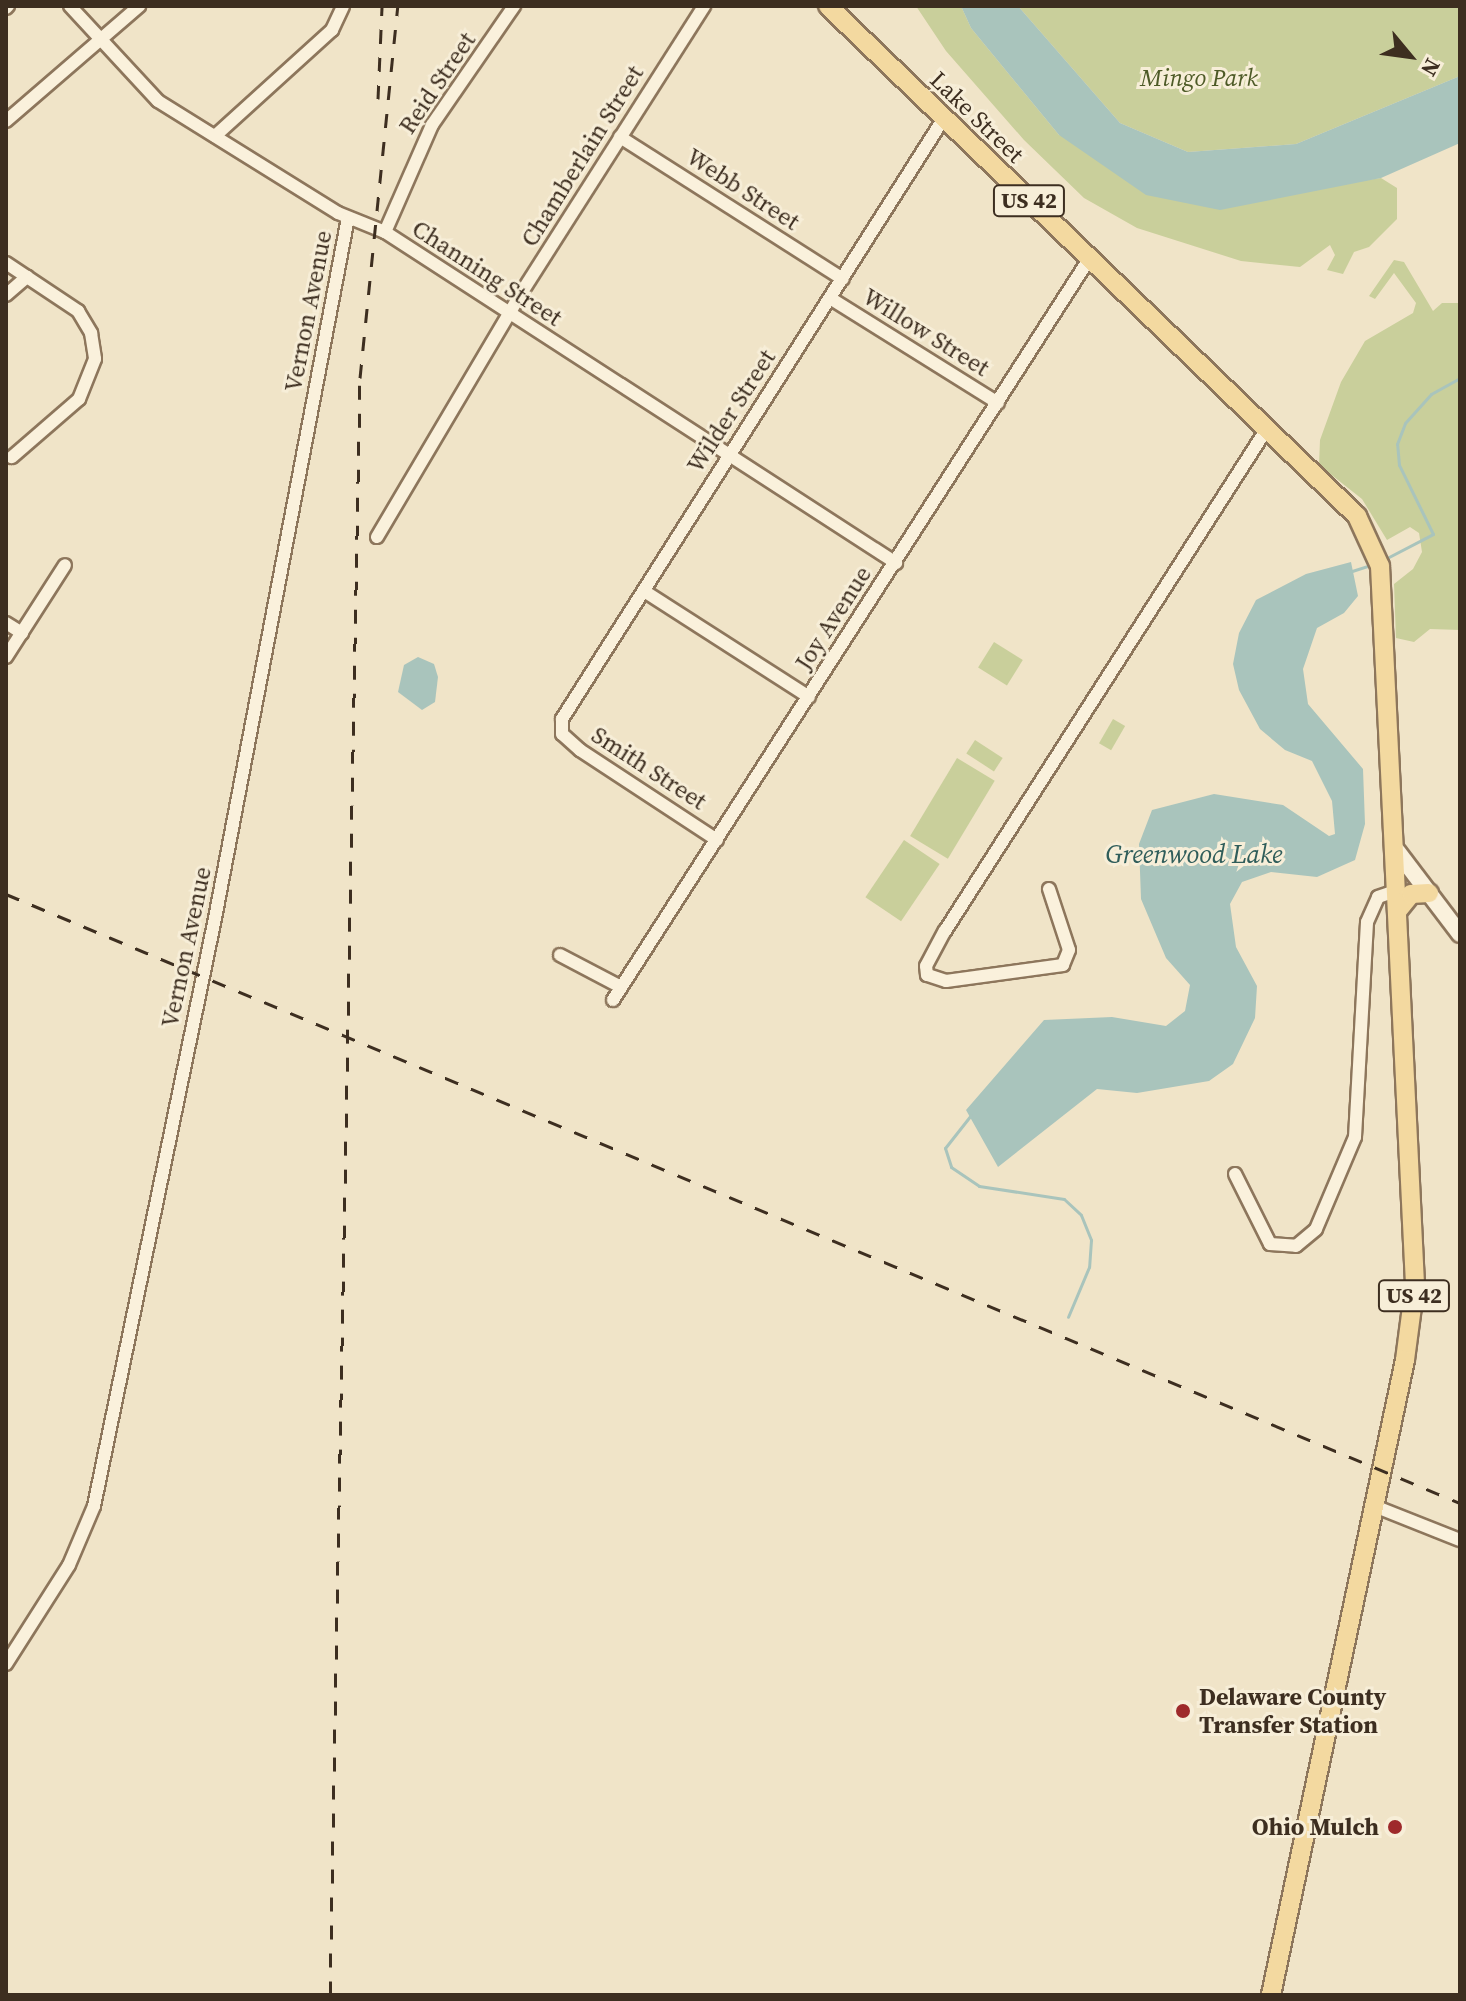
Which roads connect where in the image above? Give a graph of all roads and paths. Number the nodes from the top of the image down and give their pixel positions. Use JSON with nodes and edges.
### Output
{"nodes":[{"id":1,"x":70,"y":6,"type":"edge"},
{"id":2,"x":139,"y":6,"type":"edge"},
{"id":3,"x":343,"y":6,"type":"edge"},
{"id":4,"x":514,"y":6,"type":"edge"},
{"id":5,"x":704,"y":6,"type":"edge"},
{"id":6,"x":828,"y":6,"type":"edge"},
{"id":7,"x":99,"y":40,"type":"junction"},
{"id":8,"x":944,"y":118,"type":"junction"},
{"id":9,"x":6,"y":121,"type":"edge"},
{"id":10,"x":215,"y":136,"type":"junction"},
{"id":11,"x":620,"y":137,"type":"junction"},
{"id":12,"x":348,"y":218,"type":"junction"},
{"id":13,"x":385,"y":232,"type":"junction"},
{"id":14,"x":1089,"y":259,"type":"junction"},
{"id":15,"x":6,"y":263,"type":"edge"},
{"id":16,"x":27,"y":277,"type":"junction"},
{"id":17,"x":843,"y":279,"type":"junction"},
{"id":18,"x":6,"y":295,"type":"edge"},
{"id":19,"x":830,"y":298,"type":"junction"},
{"id":20,"x":509,"y":313,"type":"junction"},
{"id":21,"x":998,"y":403,"type":"junction"},
{"id":22,"x":1266,"y":430,"type":"junction"},
{"id":23,"x":730,"y":455,"type":"junction"},
{"id":24,"x":12,"y":457,"type":"dead end"},
{"id":25,"x":377,"y":537,"type":"dead end"},
{"id":26,"x":896,"y":563,"type":"junction"},
{"id":27,"x":65,"y":565,"type":"dead end"},
{"id":28,"x":644,"y":591,"type":"junction"},
{"id":29,"x":6,"y":623,"type":"edge"},
{"id":30,"x":22,"y":633,"type":"junction"},
{"id":31,"x":6,"y":657,"type":"edge"},
{"id":32,"x":809,"y":697,"type":"junction"},
{"id":33,"x":560,"y":730,"type":"joint"},
{"id":34,"x":717,"y":840,"type":"junction"},
{"id":35,"x":1397,"y":851,"type":"junction"},
{"id":36,"x":1049,"y":889,"type":"dead end"},
{"id":37,"x":1398,"y":890,"type":"junction"},
{"id":38,"x":1429,"y":893,"type":"junction"},
{"id":39,"x":1399,"y":909,"type":"junction"},
{"id":40,"x":1460,"y":934,"type":"edge"},
{"id":41,"x":560,"y":955,"type":"dead end"},
{"id":42,"x":621,"y":987,"type":"junction"},
{"id":43,"x":613,"y":1000,"type":"dead end"},
{"id":44,"x":1235,"y":1174,"type":"dead end"},
{"id":45,"x":1374,"y":1506,"type":"junction"},
{"id":46,"x":1460,"y":1540,"type":"edge"},
{"id":47,"x":6,"y":1664,"type":"edge"},
{"id":48,"x":1271,"y":1995,"type":"edge"}],
"edges":[{"from":1,"to":7,"type":"street","name":"Channing Street"},
{"from":2,"to":7,"type":"street"},
{"from":3,"to":10,"type":"street"},
{"from":4,"to":13,"type":"street","name":"Reid Street"},
{"from":5,"to":11,"type":"street","name":"Chamberlain Street"},
{"from":6,"to":8,"type":"main road","name":"Lake Street","number":"US 42"},
{"from":7,"to":9,"type":"street"},
{"from":7,"to":10,"type":"street","name":"Channing Street"},
{"from":8,"to":14,"type":"main road","name":"Lake Street","number":"US 42"},
{"from":8,"to":17,"type":"street","name":"Wilder Street"},
{"from":10,"to":12,"type":"street","name":"Channing Street"},
{"from":11,"to":17,"type":"street","name":"Webb Street"},
{"from":11,"to":20,"type":"street","name":"Chamberlain Street"},
{"from":12,"to":13,"type":"street","name":"Channing Street"},
{"from":12,"to":47,"type":"street","name":"Vernon Avenue"},
{"from":13,"to":20,"type":"street","name":"Channing Street"},
{"from":14,"to":21,"type":"street","name":"Joy Avenue"},
{"from":14,"to":22,"type":"main road","name":"Lake Street","number":"US 42"},
{"from":15,"to":16,"type":"street"},
{"from":16,"to":18,"type":"street"},
{"from":16,"to":24,"type":"street"},
{"from":17,"to":19,"type":"street","name":"Wilder Street"},
{"from":19,"to":21,"type":"street","name":"Willow Street"},
{"from":19,"to":23,"type":"street","name":"Wilder Street"},
{"from":20,"to":23,"type":"street","name":"Channing Street"},
{"from":20,"to":25,"type":"street","name":"Chamberlain Street"},
{"from":21,"to":26,"type":"street","name":"Joy Avenue"},
{"from":22,"to":35,"type":"main road","number":"US 42"},
{"from":22,"to":36,"type":"street"},
{"from":23,"to":26,"type":"street","name":"Channing Street"},
{"from":23,"to":28,"type":"street","name":"Wilder Street"},
{"from":26,"to":32,"type":"street","name":"Joy Avenue"},
{"from":27,"to":30,"type":"street"},
{"from":28,"to":32,"type":"street"},
{"from":28,"to":33,"type":"street","name":"Wilder Street"},
{"from":29,"to":30,"type":"street"},
{"from":30,"to":31,"type":"street"},
{"from":32,"to":34,"type":"street","name":"Joy Avenue"},
{"from":33,"to":34,"type":"street","name":"Smith Street"},
{"from":34,"to":42,"type":"street","name":"Joy Avenue"},
{"from":35,"to":37,"type":"main road","number":"US 42"},
{"from":35,"to":38,"type":"street"},
{"from":37,"to":39,"type":"main road","number":"US 42"},
{"from":37,"to":44,"type":"street"},
{"from":38,"to":39,"type":"main road"},
{"from":38,"to":40,"type":"street"},
{"from":39,"to":45,"type":"main road","number":"US 42"},
{"from":41,"to":42,"type":"street"},
{"from":42,"to":43,"type":"street","name":"Joy Avenue"},
{"from":45,"to":46,"type":"street"},
{"from":45,"to":48,"type":"main road","number":"US 42"}]}
